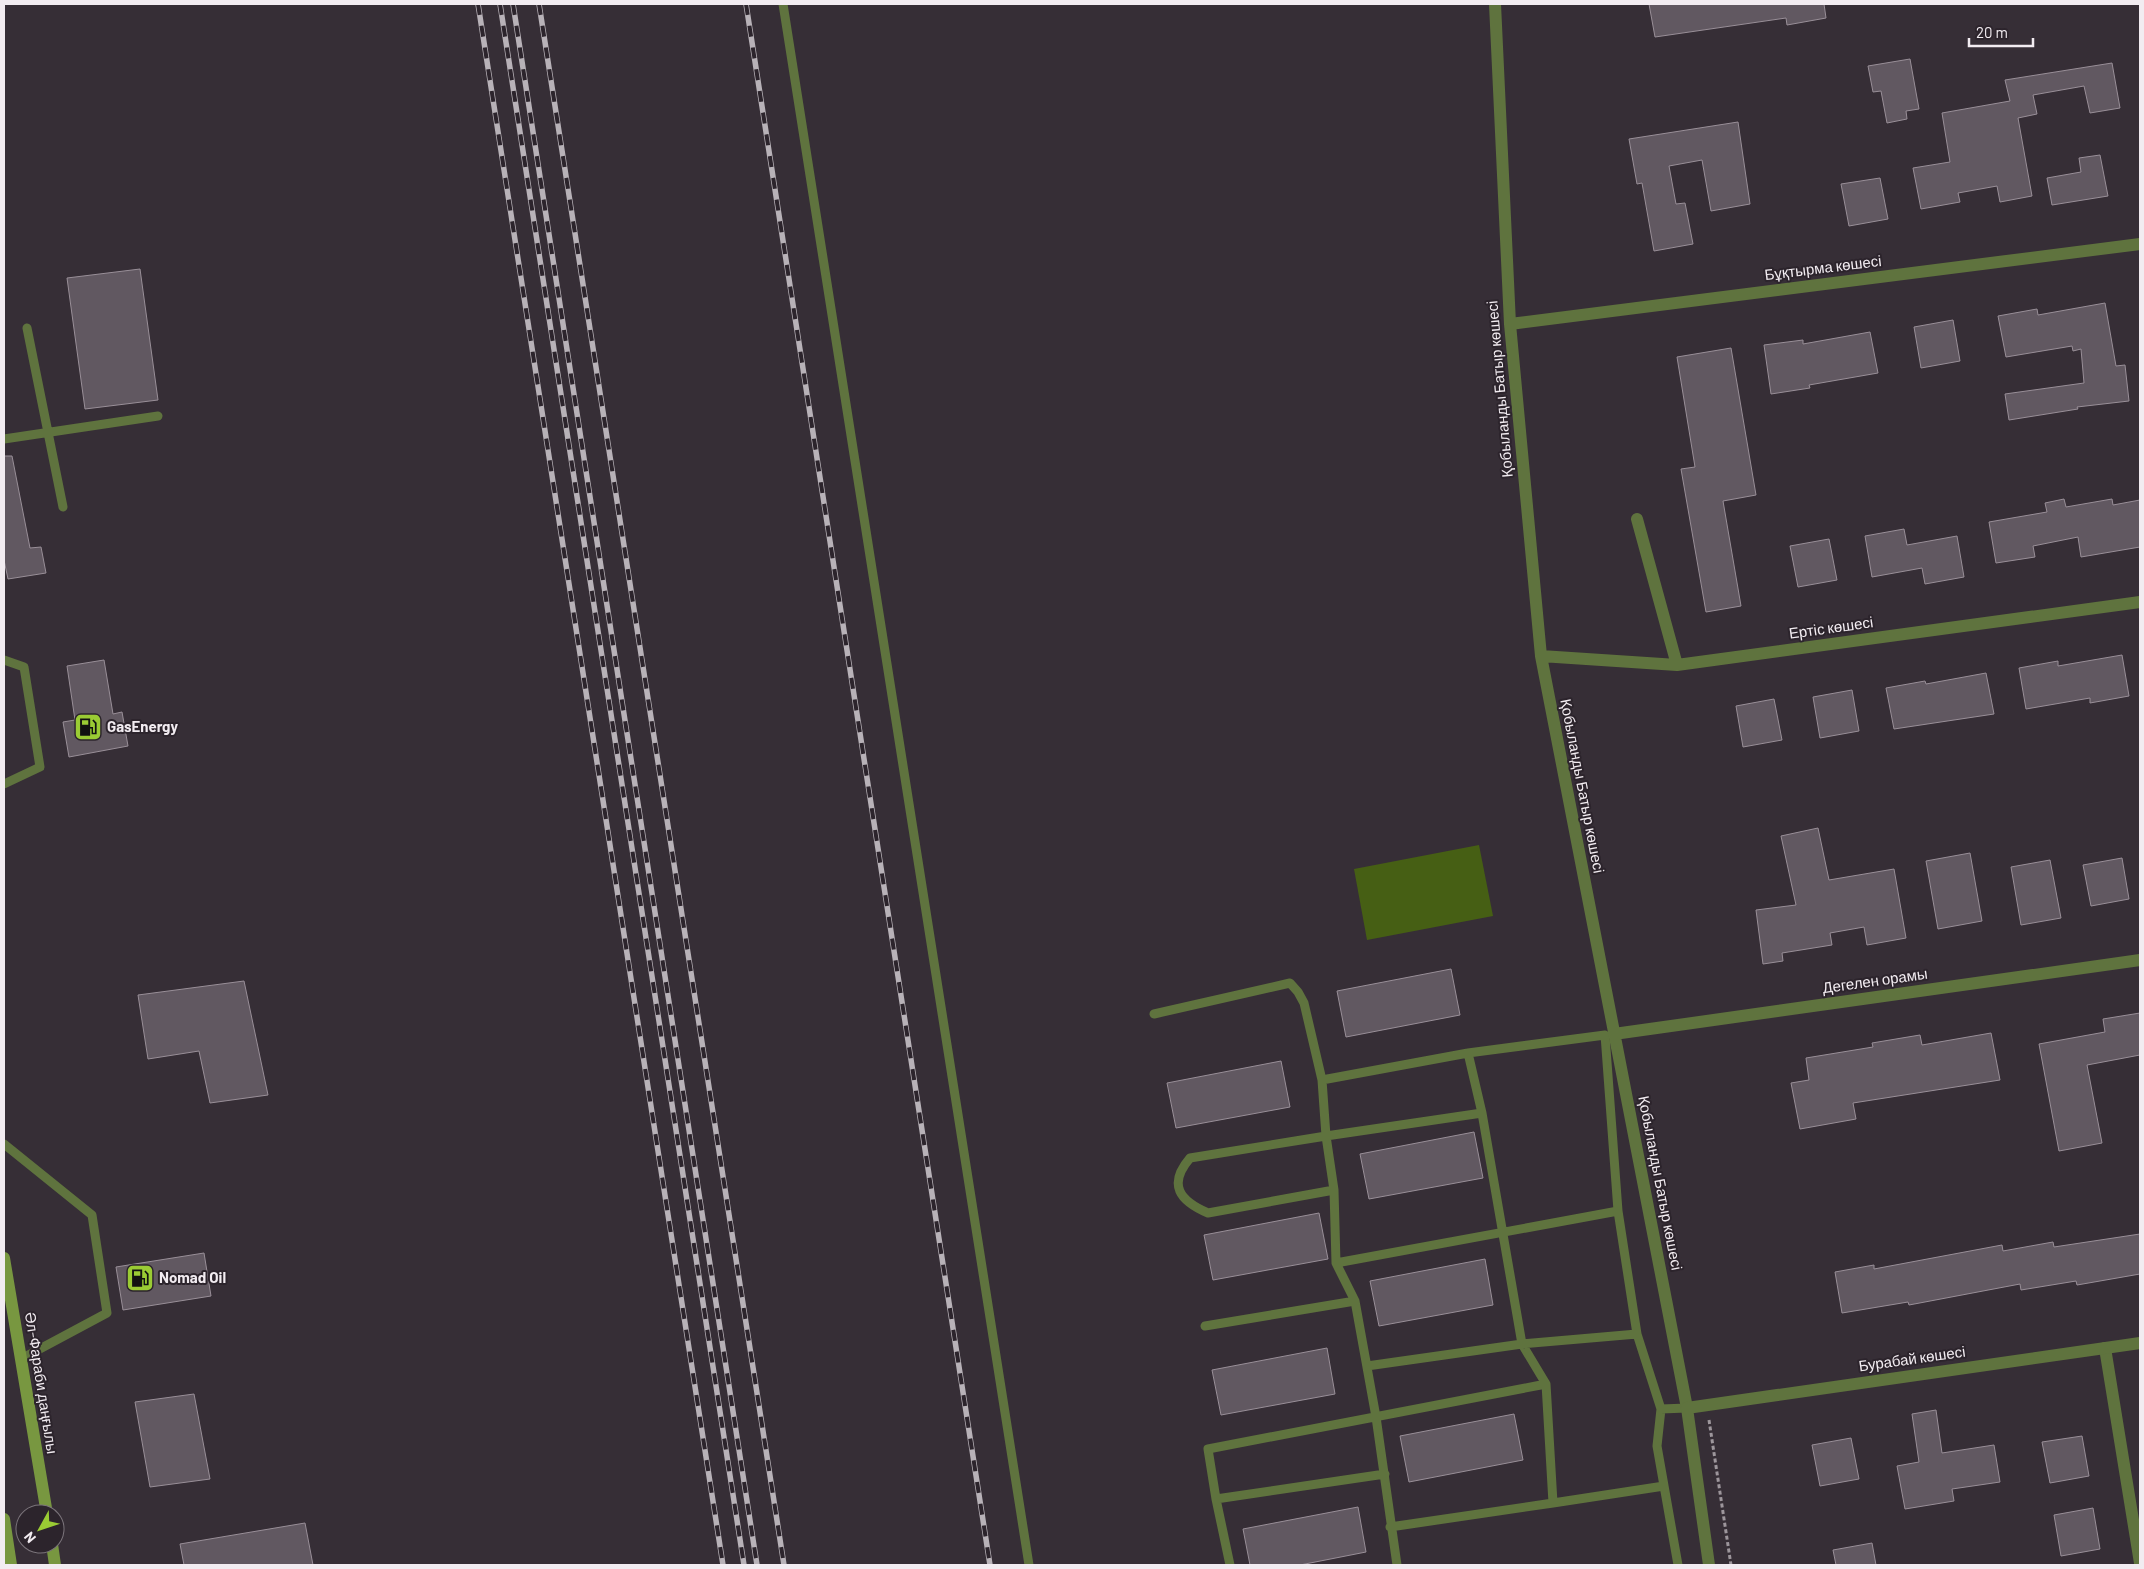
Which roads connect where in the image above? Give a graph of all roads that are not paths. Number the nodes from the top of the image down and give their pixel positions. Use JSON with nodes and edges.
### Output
{"nodes":[{"id":1,"x":783,"y":4,"type":"edge"},
{"id":2,"x":1495,"y":4,"type":"edge"},
{"id":3,"x":2140,"y":244,"type":"edge"},
{"id":4,"x":1510,"y":324,"type":"junction"},
{"id":5,"x":27,"y":328,"type":"dead end"},
{"id":6,"x":158,"y":416,"type":"dead end"},
{"id":7,"x":48,"y":433,"type":"junction"},
{"id":8,"x":4,"y":439,"type":"edge"},
{"id":9,"x":64,"y":507,"type":"dead end"},
{"id":10,"x":1637,"y":519,"type":"dead end"},
{"id":11,"x":2140,"y":602,"type":"edge"},
{"id":12,"x":1541,"y":656,"type":"junction"},
{"id":13,"x":4,"y":660,"type":"edge"},
{"id":14,"x":1677,"y":665,"type":"junction"},
{"id":15,"x":4,"y":784,"type":"edge"},
{"id":16,"x":2140,"y":960,"type":"edge"},
{"id":17,"x":1154,"y":1014,"type":"dead end"},
{"id":18,"x":1609,"y":1034,"type":"junction"},
{"id":19,"x":1468,"y":1053,"type":"junction"},
{"id":20,"x":1322,"y":1080,"type":"junction"},
{"id":21,"x":1482,"y":1113,"type":"junction"},
{"id":22,"x":1326,"y":1136,"type":"junction"},
{"id":23,"x":4,"y":1144,"type":"edge"},
{"id":24,"x":1334,"y":1190,"type":"junction"},
{"id":25,"x":1618,"y":1211,"type":"junction"},
{"id":26,"x":1502,"y":1231,"type":"junction"},
{"id":27,"x":4,"y":1258,"type":"edge"},
{"id":28,"x":1336,"y":1263,"type":"junction"},
{"id":29,"x":1355,"y":1301,"type":"junction"},
{"id":30,"x":1205,"y":1326,"type":"dead end"},
{"id":31,"x":1637,"y":1334,"type":"junction"},
{"id":32,"x":2140,"y":1343,"type":"edge"},
{"id":33,"x":1522,"y":1344,"type":"junction"},
{"id":34,"x":2105,"y":1348,"type":"junction"},
{"id":35,"x":21,"y":1359,"type":"junction"},
{"id":36,"x":1366,"y":1366,"type":"junction"},
{"id":37,"x":1546,"y":1384,"type":"junction"},
{"id":38,"x":1687,"y":1408,"type":"junction"},
{"id":39,"x":1661,"y":1409,"type":"junction"},
{"id":40,"x":1376,"y":1417,"type":"junction"},
{"id":41,"x":1385,"y":1474,"type":"junction"},
{"id":42,"x":1664,"y":1486,"type":"junction"},
{"id":43,"x":1216,"y":1499,"type":"junction"},
{"id":44,"x":1553,"y":1503,"type":"junction"},
{"id":45,"x":45,"y":1504,"type":"edge"},
{"id":46,"x":4,"y":1519,"type":"edge"},
{"id":47,"x":1390,"y":1527,"type":"junction"},
{"id":48,"x":2140,"y":1563,"type":"edge"},
{"id":49,"x":11,"y":1565,"type":"edge"},
{"id":50,"x":1029,"y":1565,"type":"edge"},
{"id":51,"x":1230,"y":1565,"type":"edge"},
{"id":52,"x":1396,"y":1565,"type":"edge"},
{"id":53,"x":1678,"y":1565,"type":"edge"},
{"id":54,"x":1709,"y":1565,"type":"edge"}],
"edges":[{"from":1,"to":50,"type":"lane"},
{"from":2,"to":4,"type":"street","name":"Қобыланды Батыр көшесі"},
{"from":3,"to":4,"type":"street","name":"Бұқтырма көшесі"},
{"from":4,"to":12,"type":"street","name":"Қобыланды Батыр көшесі"},
{"from":5,"to":7,"type":"lane"},
{"from":6,"to":7,"type":"lane"},
{"from":7,"to":8,"type":"lane"},
{"from":7,"to":9,"type":"lane"},
{"from":10,"to":14,"type":"street"},
{"from":11,"to":14,"type":"street","name":"Ертіс көшесі"},
{"from":12,"to":14,"type":"street","name":"Ертіс көшесі"},
{"from":12,"to":18,"type":"street","name":"Қобыланды Батыр көшесі"},
{"from":13,"to":15,"type":"lane"},
{"from":16,"to":18,"type":"street","name":"Дегелен орамы"},
{"from":17,"to":20,"type":"lane"},
{"from":18,"to":19,"type":"lane"},
{"from":18,"to":25,"type":"lane"},
{"from":18,"to":38,"type":"street","name":"Қобыланды Батыр көшесі"},
{"from":19,"to":20,"type":"lane"},
{"from":19,"to":21,"type":"lane"},
{"from":20,"to":22,"type":"lane"},
{"from":21,"to":22,"type":"lane"},
{"from":21,"to":26,"type":"lane"},
{"from":22,"to":24,"type":"lane"},
{"from":22,"to":24,"type":"lane"},
{"from":23,"to":35,"type":"lane"},
{"from":24,"to":28,"type":"lane"},
{"from":25,"to":26,"type":"lane"},
{"from":25,"to":31,"type":"lane"},
{"from":26,"to":28,"type":"lane"},
{"from":26,"to":33,"type":"lane"},
{"from":27,"to":35,"type":"main road","name":"Әл-Фараби даңғылы"},
{"from":28,"to":29,"type":"lane"},
{"from":29,"to":30,"type":"lane"},
{"from":29,"to":36,"type":"lane"},
{"from":31,"to":33,"type":"lane"},
{"from":31,"to":39,"type":"lane"},
{"from":32,"to":34,"type":"street","name":"Бурабай көшесі"},
{"from":33,"to":36,"type":"lane"},
{"from":33,"to":37,"type":"lane"},
{"from":34,"to":38,"type":"street","name":"Бурабай көшесі"},
{"from":34,"to":48,"type":"street"},
{"from":35,"to":45,"type":"main road","name":"Әл-Фараби даңғылы"},
{"from":36,"to":40,"type":"lane"},
{"from":37,"to":40,"type":"lane"},
{"from":37,"to":44,"type":"lane"},
{"from":38,"to":39,"type":"lane"},
{"from":38,"to":54,"type":"street","name":"Қобыланды Батыр көшесі"},
{"from":39,"to":42,"type":"lane"},
{"from":40,"to":41,"type":"lane"},
{"from":40,"to":43,"type":"lane"},
{"from":41,"to":43,"type":"lane"},
{"from":41,"to":47,"type":"lane"},
{"from":42,"to":44,"type":"lane"},
{"from":42,"to":53,"type":"lane"},
{"from":43,"to":51,"type":"lane"},
{"from":44,"to":47,"type":"lane"},
{"from":46,"to":49,"type":"main road"},
{"from":47,"to":52,"type":"lane"}]}
